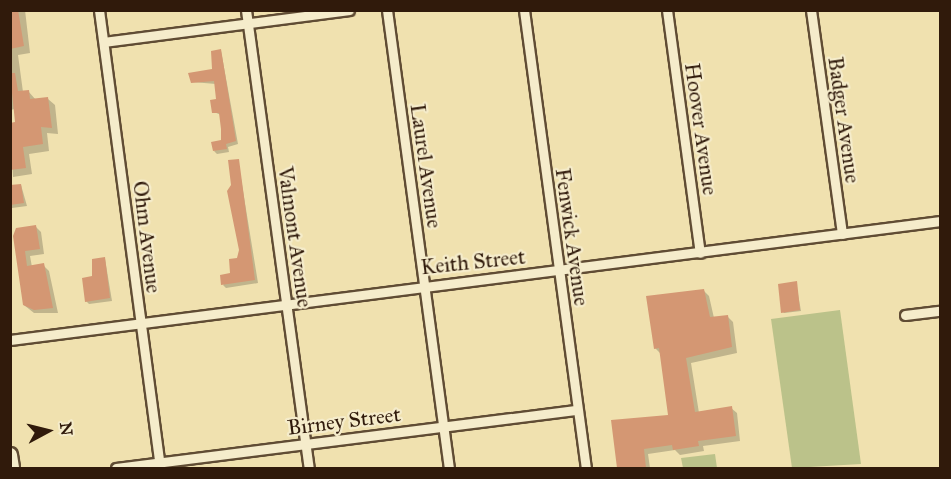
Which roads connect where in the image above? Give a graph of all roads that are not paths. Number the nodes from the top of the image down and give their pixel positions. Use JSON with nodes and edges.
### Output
{"nodes":[{"id":1,"x":99,"y":10,"type":"edge"},
{"id":2,"x":246,"y":10,"type":"edge"},
{"id":3,"x":350,"y":10,"type":"edge"},
{"id":4,"x":387,"y":10,"type":"edge"},
{"id":5,"x":524,"y":10,"type":"edge"},
{"id":6,"x":667,"y":10,"type":"edge"},
{"id":7,"x":811,"y":10,"type":"edge"},
{"id":8,"x":248,"y":24,"type":"junction"},
{"id":9,"x":104,"y":42,"type":"junction"},
{"id":10,"x":940,"y":221,"type":"edge"},
{"id":11,"x":842,"y":234,"type":"junction"},
{"id":12,"x":700,"y":253,"type":"junction"},
{"id":13,"x":559,"y":271,"type":"junction"},
{"id":14,"x":424,"y":286,"type":"junction"},
{"id":15,"x":286,"y":304,"type":"junction"},
{"id":16,"x":940,"y":311,"type":"edge"},
{"id":17,"x":905,"y":315,"type":"dead end"},
{"id":18,"x":141,"y":324,"type":"junction"},
{"id":19,"x":10,"y":340,"type":"edge"},
{"id":20,"x":577,"y":410,"type":"junction"},
{"id":21,"x":444,"y":427,"type":"junction"},
{"id":22,"x":305,"y":444,"type":"junction"},
{"id":23,"x":10,"y":454,"type":"edge"},
{"id":24,"x":160,"y":466,"type":"edge"},
{"id":25,"x":12,"y":468,"type":"edge"},
{"id":26,"x":116,"y":468,"type":"edge"},
{"id":27,"x":309,"y":468,"type":"edge"},
{"id":28,"x":449,"y":468,"type":"edge"},
{"id":29,"x":586,"y":468,"type":"edge"}],
"edges":[{"from":1,"to":9,"type":"street","name":"Ohm Avenue"},
{"from":2,"to":8,"type":"street","name":"Valmont Avenue"},
{"from":3,"to":8,"type":"street"},
{"from":4,"to":14,"type":"street","name":"Laurel Avenue"},
{"from":5,"to":13,"type":"street","name":"Fenwick Avenue"},
{"from":6,"to":12,"type":"street","name":"Hoover Avenue"},
{"from":7,"to":11,"type":"street","name":"Badger Avenue"},
{"from":8,"to":9,"type":"street"},
{"from":8,"to":15,"type":"street","name":"Valmont Avenue"},
{"from":9,"to":18,"type":"street","name":"Ohm Avenue"},
{"from":10,"to":11,"type":"street","name":"Keith Street"},
{"from":11,"to":12,"type":"street","name":"Keith Street"},
{"from":12,"to":13,"type":"street","name":"Keith Street"},
{"from":13,"to":14,"type":"street","name":"Keith Street"},
{"from":13,"to":20,"type":"street","name":"Fenwick Avenue"},
{"from":14,"to":15,"type":"street","name":"Keith Street"},
{"from":14,"to":21,"type":"street","name":"Laurel Avenue"},
{"from":15,"to":18,"type":"street","name":"Keith Street"},
{"from":15,"to":22,"type":"street","name":"Valmont Avenue"},
{"from":16,"to":17,"type":"street"},
{"from":18,"to":19,"type":"street","name":"Keith Street"},
{"from":18,"to":24,"type":"street","name":"Ohm Avenue"},
{"from":20,"to":21,"type":"street","name":"Birney Street"},
{"from":20,"to":29,"type":"street","name":"Fenwick Avenue"},
{"from":21,"to":22,"type":"street","name":"Birney Street"},
{"from":21,"to":28,"type":"street","name":"Laurel Avenue"},
{"from":22,"to":24,"type":"street","name":"Birney Street"},
{"from":22,"to":27,"type":"street","name":"Valmont Avenue"},
{"from":23,"to":25,"type":"main road"},
{"from":24,"to":26,"type":"street","name":"Birney Street"}]}
